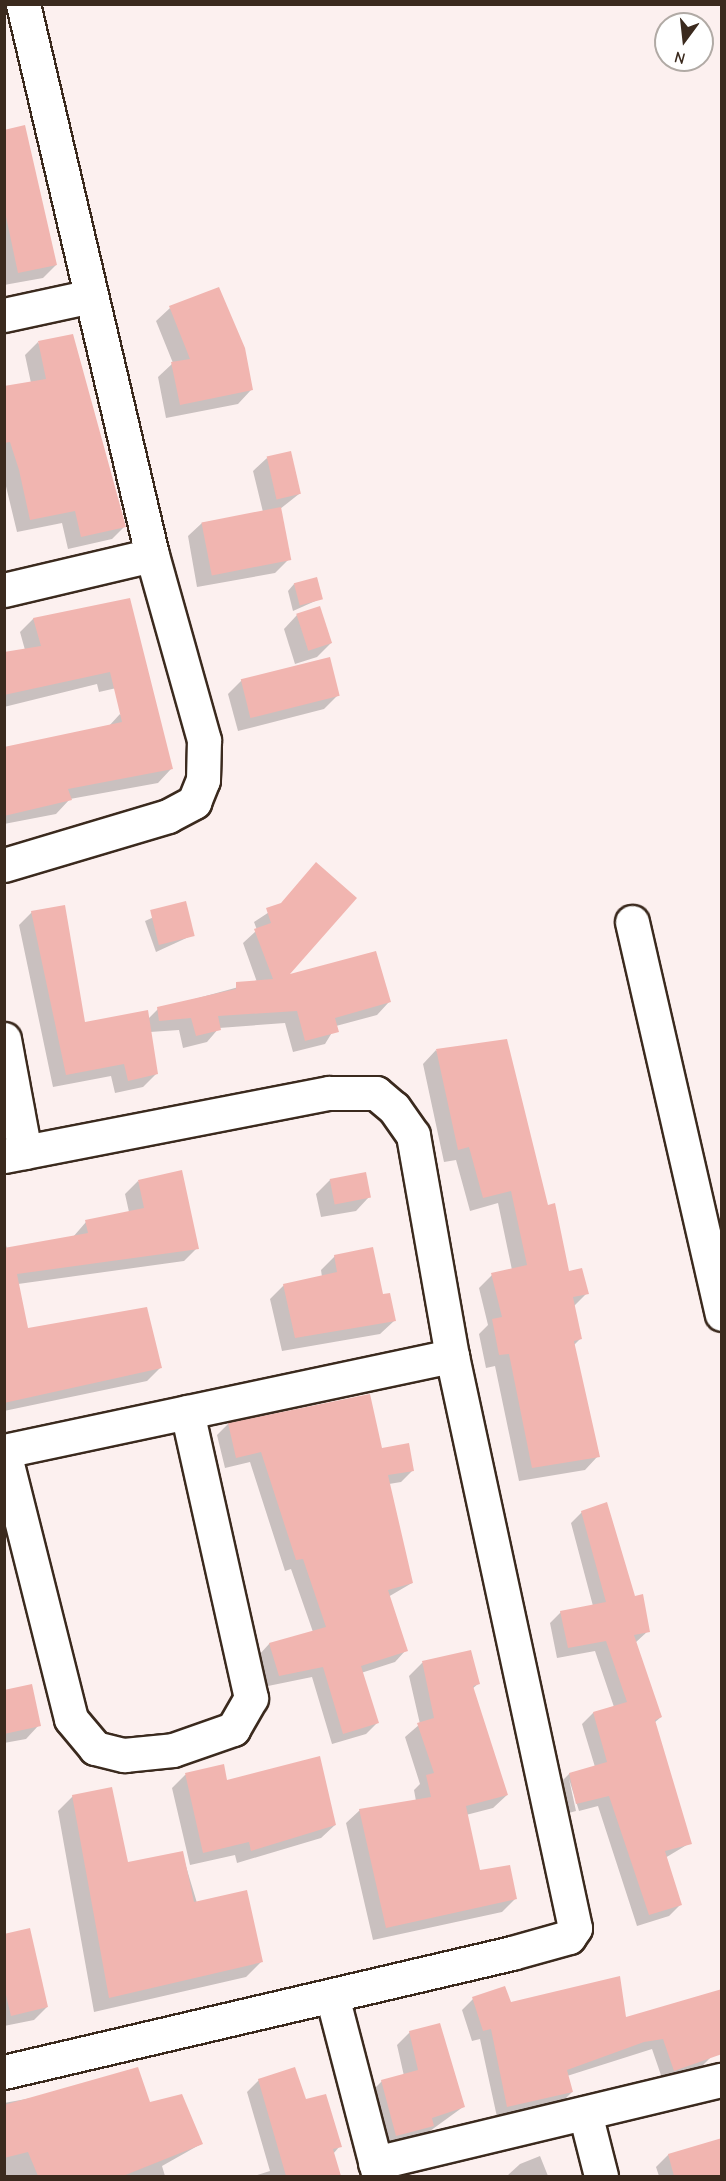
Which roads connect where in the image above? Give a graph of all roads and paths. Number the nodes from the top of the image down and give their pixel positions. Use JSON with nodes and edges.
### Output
{"nodes":[{"id":1,"x":23,"y":4,"type":"edge"},
{"id":2,"x":18,"y":46,"type":"edge"},
{"id":3,"x":91,"y":296,"type":"junction"},
{"id":4,"x":4,"y":315,"type":"edge"},
{"id":5,"x":152,"y":555,"type":"junction"},
{"id":6,"x":4,"y":590,"type":"edge"},
{"id":7,"x":4,"y":865,"type":"edge"},
{"id":8,"x":632,"y":922,"type":"dead end"},
{"id":9,"x":4,"y":1039,"type":"edge"},
{"id":10,"x":15,"y":1154,"type":"edge"},
{"id":11,"x":722,"y":1314,"type":"edge"},
{"id":12,"x":452,"y":1356,"type":"junction"},
{"id":13,"x":188,"y":1412,"type":"junction"},
{"id":14,"x":4,"y":1452,"type":"edge"},
{"id":15,"x":332,"y":1996,"type":"junction"},
{"id":16,"x":4,"y":2072,"type":"edge"},
{"id":17,"x":722,"y":2080,"type":"edge"},
{"id":18,"x":585,"y":2113,"type":"junction"},
{"id":19,"x":377,"y":2170,"type":"edge"},
{"id":20,"x":602,"y":2176,"type":"edge"}],
"edges":[{"from":1,"to":2,"type":"street"},
{"from":2,"to":3,"type":"street"},
{"from":3,"to":4,"type":"street"},
{"from":3,"to":5,"type":"street"},
{"from":5,"to":6,"type":"street"},
{"from":5,"to":7,"type":"street"},
{"from":8,"to":11,"type":"street"},
{"from":9,"to":10,"type":"street"},
{"from":10,"to":12,"type":"street"},
{"from":12,"to":13,"type":"street"},
{"from":12,"to":15,"type":"street"},
{"from":13,"to":14,"type":"street"},
{"from":13,"to":14,"type":"street"},
{"from":15,"to":16,"type":"street"},
{"from":15,"to":19,"type":"street"},
{"from":17,"to":18,"type":"street"},
{"from":18,"to":19,"type":"street"},
{"from":18,"to":20,"type":"street"}]}
